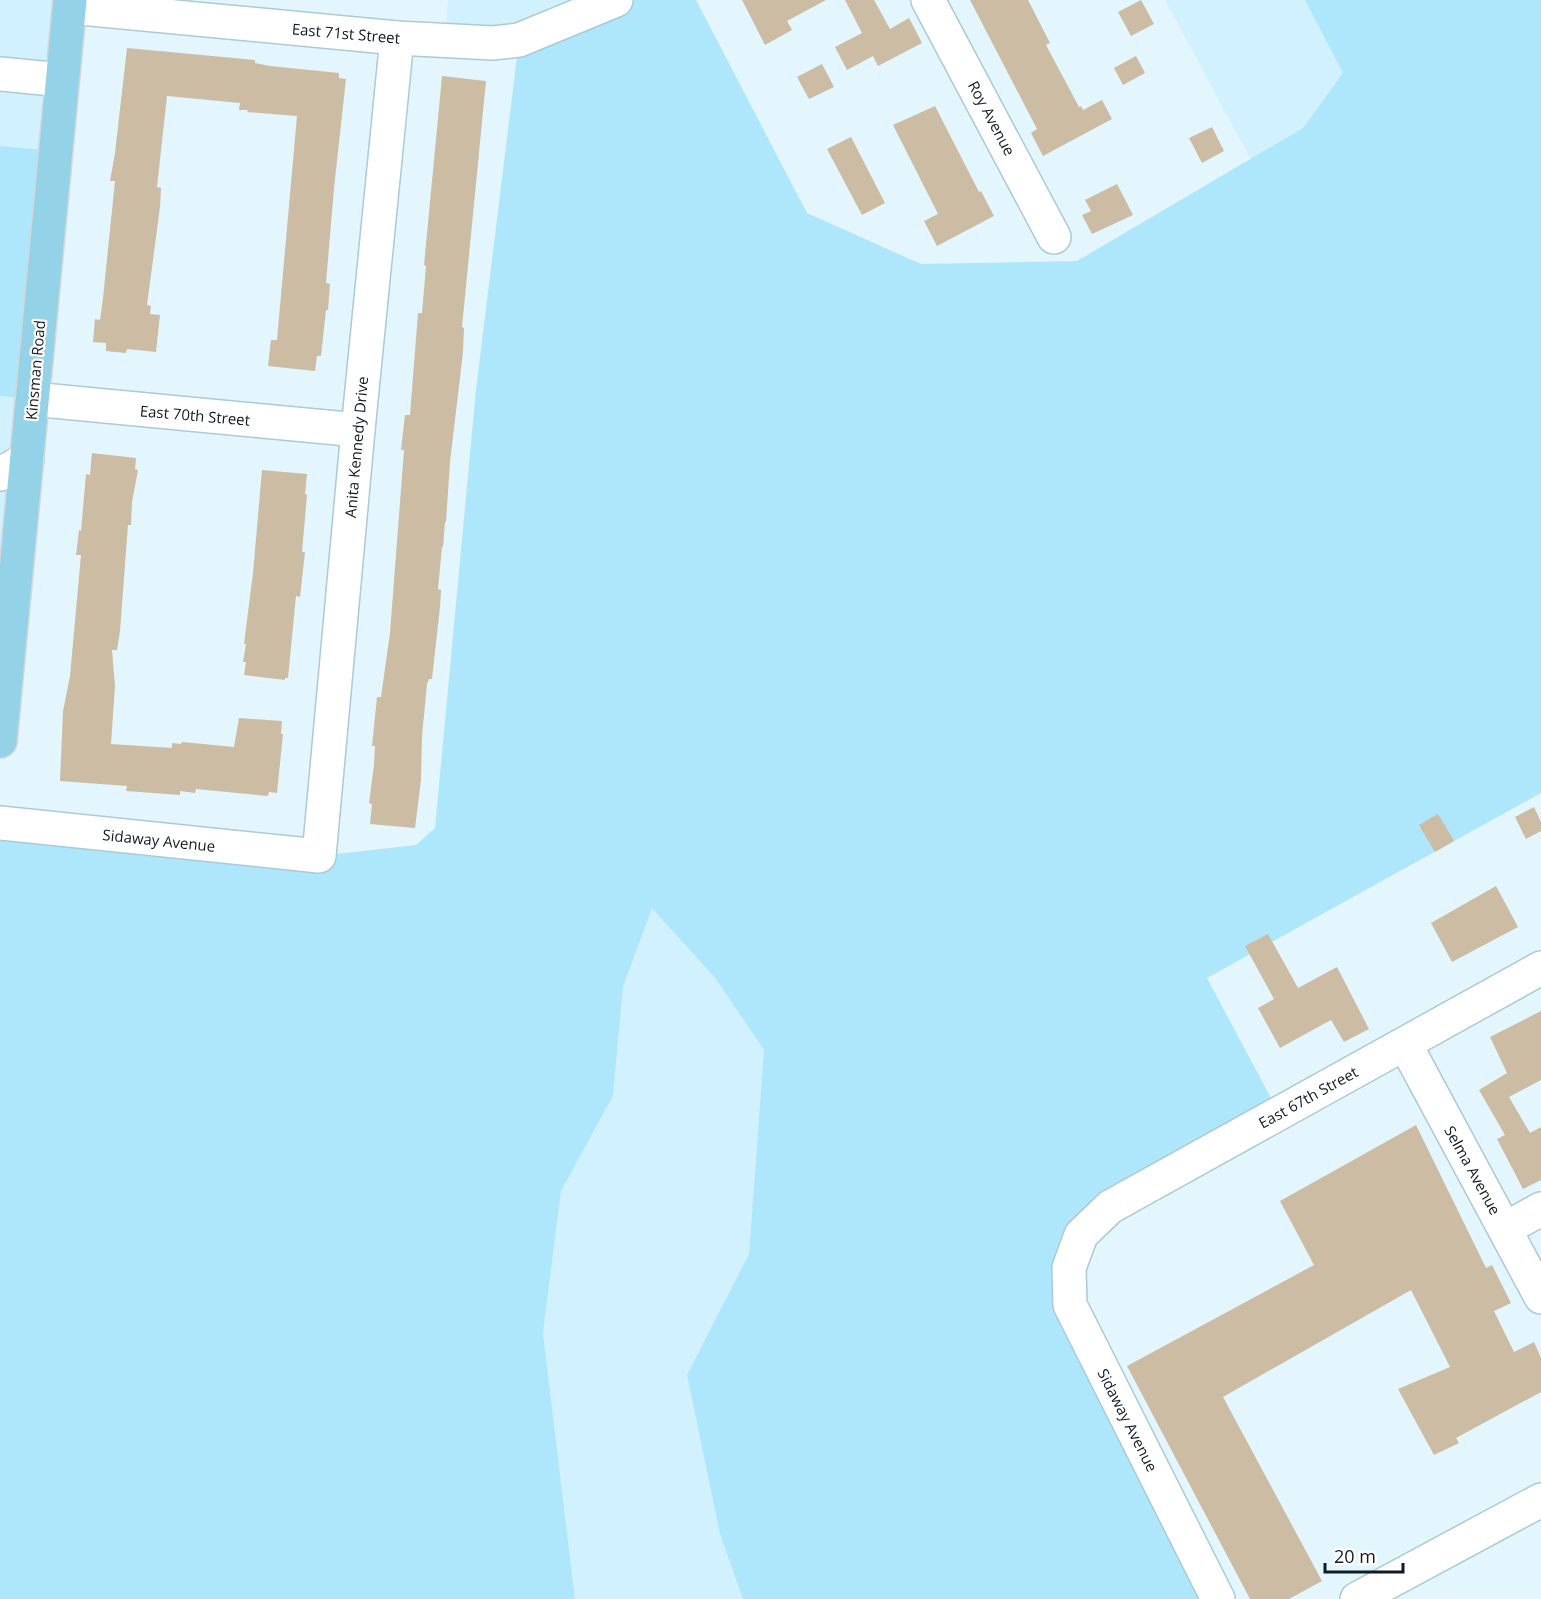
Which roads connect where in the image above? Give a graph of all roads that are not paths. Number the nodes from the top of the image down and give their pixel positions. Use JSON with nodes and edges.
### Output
{"nodes":[{"id":1,"x":616,"y":0,"type":"edge"},
{"id":2,"x":928,"y":0,"type":"edge"},
{"id":3,"x":70,"y":3,"type":"edge"},
{"id":4,"x":397,"y":39,"type":"junction"},
{"id":5,"x":0,"y":74,"type":"edge"},
{"id":6,"x":63,"y":80,"type":"junction"},
{"id":7,"x":1054,"y":237,"type":"dead end"},
{"id":8,"x":32,"y":399,"type":"junction"},
{"id":9,"x":358,"y":430,"type":"junction"},
{"id":10,"x":13,"y":467,"type":"edge"},
{"id":11,"x":0,"y":741,"type":"edge"},
{"id":12,"x":0,"y":824,"type":"edge"},
{"id":13,"x":318,"y":856,"type":"joint"},
{"id":14,"x":1541,"y":968,"type":"edge"},
{"id":15,"x":1405,"y":1044,"type":"junction"},
{"id":16,"x":1541,"y":1209,"type":"edge"},
{"id":17,"x":1505,"y":1228,"type":"junction"},
{"id":18,"x":1081,"y":1235,"type":"joint"},
{"id":19,"x":1541,"y":1297,"type":"edge"},
{"id":20,"x":1541,"y":1500,"type":"edge"},
{"id":21,"x":1218,"y":1599,"type":"edge"},
{"id":22,"x":1357,"y":1599,"type":"edge"}],
"edges":[{"from":1,"to":4,"type":"street","name":"East 71st Street"},
{"from":2,"to":7,"type":"street","name":"Roy Avenue"},
{"from":3,"to":4,"type":"street","name":"East 71st Street"},
{"from":3,"to":6,"type":"main road","name":"Kinsman Road"},
{"from":4,"to":9,"type":"street","name":"Anita Kennedy Drive"},
{"from":5,"to":6,"type":"street"},
{"from":6,"to":8,"type":"main road","name":"Kinsman Road"},
{"from":8,"to":9,"type":"street","name":"East 70th Street"},
{"from":8,"to":10,"type":"main road","name":"Kinsman Road"},
{"from":9,"to":13,"type":"street","name":"Anita Kennedy Drive"},
{"from":10,"to":11,"type":"main road","name":"Kinsman Road"},
{"from":12,"to":13,"type":"street","name":"Sidaway Avenue"},
{"from":14,"to":15,"type":"street","name":"East 67th Street"},
{"from":15,"to":17,"type":"street","name":"Selma Avenue"},
{"from":15,"to":18,"type":"street","name":"East 67th Street"},
{"from":16,"to":17,"type":"street"},
{"from":17,"to":19,"type":"street","name":"Selma Avenue"},
{"from":18,"to":21,"type":"street","name":"Sidaway Avenue"},
{"from":20,"to":22,"type":"street"}]}
